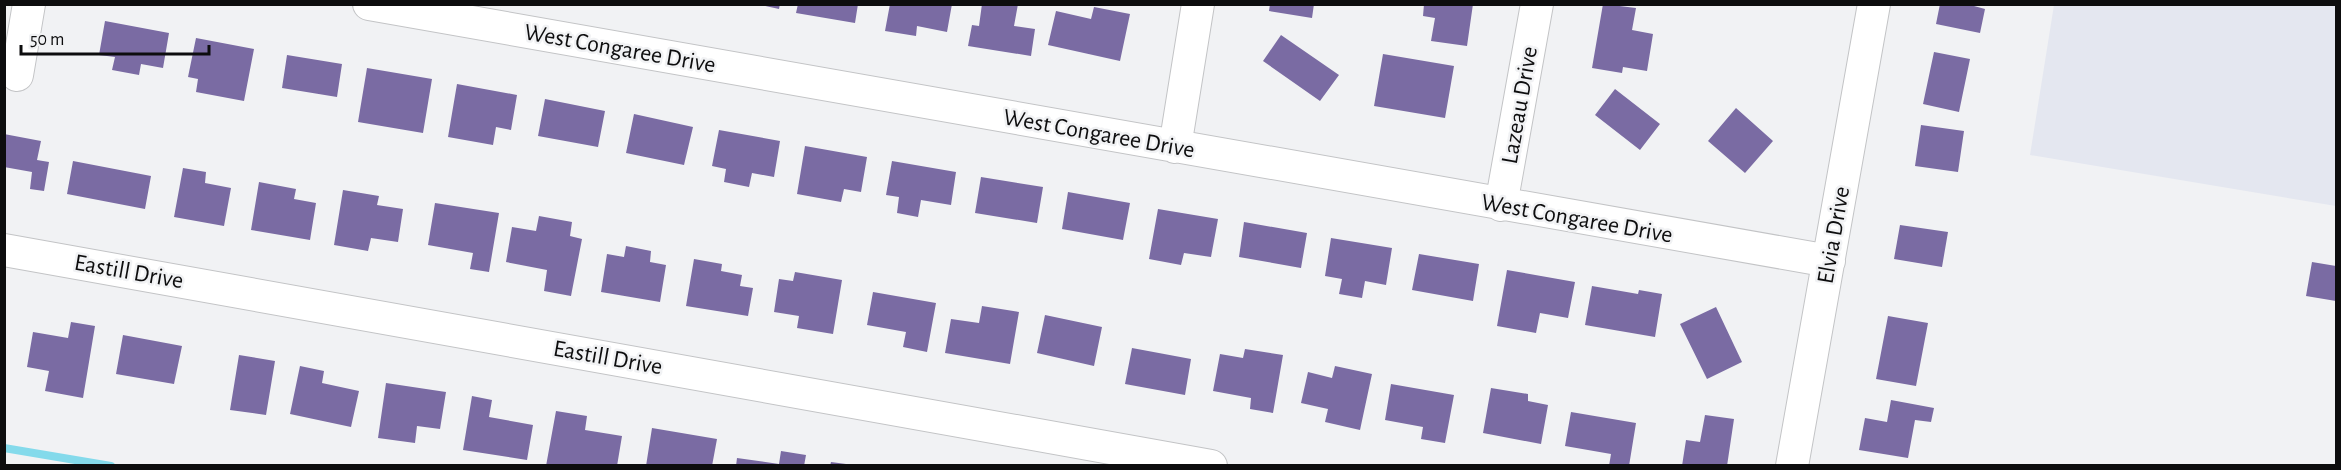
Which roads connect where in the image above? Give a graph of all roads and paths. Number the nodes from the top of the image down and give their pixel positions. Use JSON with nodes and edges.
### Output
{"nodes":[{"id":1,"x":29,"y":4,"type":"edge"},
{"id":2,"x":369,"y":4,"type":"edge"},
{"id":3,"x":1198,"y":4,"type":"edge"},
{"id":4,"x":1537,"y":4,"type":"edge"},
{"id":5,"x":1874,"y":4,"type":"edge"},
{"id":6,"x":17,"y":75,"type":"dead end"},
{"id":7,"x":1176,"y":147,"type":"junction"},
{"id":8,"x":1501,"y":205,"type":"junction"},
{"id":9,"x":4,"y":250,"type":"edge"},
{"id":10,"x":1829,"y":261,"type":"junction"},
{"id":11,"x":1210,"y":465,"type":"edge"},
{"id":12,"x":1792,"y":465,"type":"edge"}],
"edges":[{"from":1,"to":6,"type":"street"},
{"from":2,"to":7,"type":"street","name":"West Congaree Drive"},
{"from":3,"to":7,"type":"street"},
{"from":4,"to":8,"type":"street","name":"Lazeau Drive"},
{"from":5,"to":10,"type":"street","name":"Elvia Drive"},
{"from":7,"to":8,"type":"street","name":"West Congaree Drive"},
{"from":8,"to":10,"type":"street","name":"West Congaree Drive"},
{"from":9,"to":11,"type":"street","name":"Eastill Drive"},
{"from":10,"to":12,"type":"street","name":"Elvia Drive"}]}
